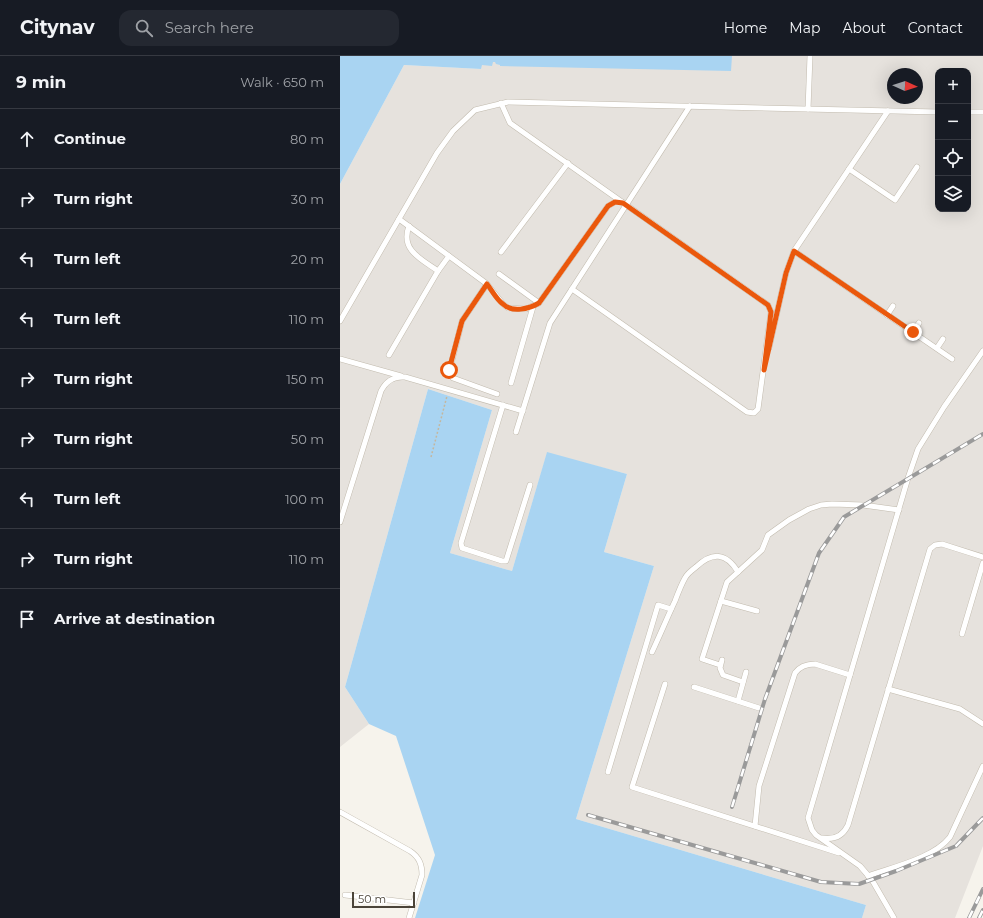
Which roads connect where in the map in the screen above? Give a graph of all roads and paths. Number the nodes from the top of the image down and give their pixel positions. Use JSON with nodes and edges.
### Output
{"nodes":[{"id":1,"x":810,"y":56,"type":"edge"},
{"id":2,"x":501,"y":103,"type":"junction"},
{"id":3,"x":690,"y":106,"type":"junction"},
{"id":4,"x":808,"y":109,"type":"junction"},
{"id":5,"x":888,"y":111,"type":"junction"},
{"id":6,"x":935,"y":112,"type":"edge"},
{"id":7,"x":971,"y":112,"type":"edge"},
{"id":8,"x":983,"y":112,"type":"edge"},
{"id":9,"x":568,"y":163,"type":"junction"},
{"id":10,"x":917,"y":167,"type":"dead end"},
{"id":11,"x":849,"y":169,"type":"junction"},
{"id":12,"x":627,"y":205,"type":"junction"},
{"id":13,"x":399,"y":219,"type":"junction"},
{"id":14,"x":409,"y":226,"type":"junction"},
{"id":15,"x":794,"y":251,"type":"junction"},
{"id":16,"x":501,"y":252,"type":"dead end"},
{"id":17,"x":449,"y":256,"type":"junction"},
{"id":18,"x":438,"y":271,"type":"junction"},
{"id":19,"x":499,"y":274,"type":"dead end"},
{"id":20,"x":487,"y":284,"type":"junction"},
{"id":21,"x":572,"y":289,"type":"junction"},
{"id":22,"x":539,"y":303,"type":"junction"},
{"id":23,"x":893,"y":306,"type":"dead end"},
{"id":24,"x":533,"y":307,"type":"junction"},
{"id":25,"x":888,"y":315,"type":"junction"},
{"id":26,"x":340,"y":322,"type":"edge"},
{"id":27,"x":919,"y":323,"type":"dead end"},
{"id":28,"x":913,"y":332,"type":"junction"},
{"id":29,"x":943,"y":339,"type":"dead end"},
{"id":30,"x":937,"y":348,"type":"junction"},
{"id":31,"x":983,"y":351,"type":"edge"},
{"id":32,"x":389,"y":355,"type":"dead end"},
{"id":33,"x":340,"y":359,"type":"edge"},
{"id":34,"x":952,"y":359,"type":"dead end"},
{"id":35,"x":764,"y":370,"type":"junction"},
{"id":36,"x":404,"y":377,"type":"junction"},
{"id":37,"x":511,"y":383,"type":"dead end"},
{"id":38,"x":498,"y":394,"type":"dead end"},
{"id":39,"x":448,"y":396,"type":"dead end"},
{"id":40,"x":503,"y":405,"type":"junction"},
{"id":41,"x":523,"y":411,"type":"junction"},
{"id":42,"x":516,"y":432,"type":"dead end"},
{"id":43,"x":431,"y":458,"type":"dead end"},
{"id":44,"x":530,"y":485,"type":"dead end"},
{"id":45,"x":899,"y":510,"type":"junction"},
{"id":46,"x":340,"y":522,"type":"edge"},
{"id":47,"x":983,"y":557,"type":"edge"},
{"id":48,"x":983,"y":565,"type":"edge"},
{"id":49,"x":738,"y":572,"type":"junction"},
{"id":50,"x":721,"y":600,"type":"junction"},
{"id":51,"x":671,"y":609,"type":"junction"},
{"id":52,"x":757,"y":611,"type":"dead end"},
{"id":53,"x":962,"y":634,"type":"dead end"},
{"id":54,"x":652,"y":652,"type":"dead end"},
{"id":55,"x":746,"y":672,"type":"dead end"},
{"id":56,"x":850,"y":675,"type":"junction"},
{"id":57,"x":743,"y":682,"type":"junction"},
{"id":58,"x":664,"y":684,"type":"dead end"},
{"id":59,"x":694,"y":687,"type":"dead end"},
{"id":60,"x":888,"y":689,"type":"junction"},
{"id":61,"x":738,"y":702,"type":"junction"},
{"id":62,"x":759,"y":708,"type":"dead end"},
{"id":63,"x":983,"y":724,"type":"edge"},
{"id":64,"x":983,"y":766,"type":"edge"},
{"id":65,"x":608,"y":772,"type":"dead end"},
{"id":66,"x":340,"y":812,"type":"edge"},
{"id":67,"x":755,"y":826,"type":"junction"},
{"id":68,"x":821,"y":838,"type":"junction"},
{"id":69,"x":844,"y":854,"type":"junction"},
{"id":70,"x":868,"y":876,"type":"junction"},
{"id":71,"x":345,"y":895,"type":"dead end"},
{"id":72,"x":414,"y":902,"type":"junction"},
{"id":73,"x":409,"y":918,"type":"edge"},
{"id":74,"x":894,"y":918,"type":"edge"}],
"edges":[{"from":1,"to":4,"type":"lane"},
{"from":2,"to":3,"type":"lane"},
{"from":2,"to":9,"type":"lane"},
{"from":2,"to":13,"type":"lane"},
{"from":3,"to":4,"type":"lane"},
{"from":3,"to":12,"type":"lane"},
{"from":4,"to":5,"type":"lane"},
{"from":5,"to":6,"type":"lane"},
{"from":5,"to":11,"type":"lane"},
{"from":7,"to":8,"type":"lane"},
{"from":9,"to":12,"type":"lane"},
{"from":9,"to":16,"type":"lane"},
{"from":10,"to":11,"type":"lane"},
{"from":11,"to":15,"type":"lane"},
{"from":12,"to":21,"type":"lane"},
{"from":12,"to":22,"type":"lane"},
{"from":12,"to":35,"type":"lane"},
{"from":13,"to":14,"type":"lane"},
{"from":13,"to":26,"type":"lane"},
{"from":14,"to":17,"type":"lane"},
{"from":14,"to":18,"type":"lane"},
{"from":15,"to":25,"type":"lane"},
{"from":15,"to":35,"type":"lane"},
{"from":17,"to":18,"type":"lane"},
{"from":17,"to":20,"type":"lane"},
{"from":18,"to":32,"type":"lane"},
{"from":19,"to":22,"type":"lane"},
{"from":20,"to":24,"type":"lane"},
{"from":20,"to":38,"type":"lane"},
{"from":21,"to":35,"type":"lane"},
{"from":21,"to":41,"type":"lane"},
{"from":22,"to":24,"type":"lane"},
{"from":23,"to":25,"type":"lane"},
{"from":24,"to":37,"type":"lane"},
{"from":25,"to":28,"type":"lane"},
{"from":27,"to":28,"type":"lane"},
{"from":28,"to":30,"type":"lane"},
{"from":29,"to":30,"type":"lane"},
{"from":30,"to":34,"type":"lane"},
{"from":31,"to":45,"type":"lane"},
{"from":33,"to":36,"type":"lane"},
{"from":36,"to":40,"type":"lane"},
{"from":36,"to":46,"type":"lane"},
{"from":39,"to":43,"type":"path"},
{"from":40,"to":41,"type":"lane"},
{"from":40,"to":44,"type":"lane"},
{"from":41,"to":42,"type":"lane"},
{"from":45,"to":49,"type":"lane"},
{"from":45,"to":56,"type":"lane"},
{"from":47,"to":60,"type":"lane"},
{"from":48,"to":53,"type":"lane"},
{"from":49,"to":50,"type":"lane"},
{"from":49,"to":51,"type":"lane"},
{"from":50,"to":52,"type":"lane"},
{"from":50,"to":57,"type":"lane"},
{"from":51,"to":54,"type":"lane"},
{"from":51,"to":65,"type":"lane"},
{"from":55,"to":57,"type":"lane"},
{"from":56,"to":67,"type":"lane"},
{"from":56,"to":68,"type":"lane"},
{"from":57,"to":61,"type":"lane"},
{"from":58,"to":67,"type":"lane"},
{"from":59,"to":61,"type":"lane"},
{"from":60,"to":63,"type":"lane"},
{"from":60,"to":68,"type":"lane"},
{"from":61,"to":62,"type":"lane"},
{"from":64,"to":70,"type":"lane"},
{"from":66,"to":72,"type":"lane"},
{"from":67,"to":69,"type":"lane"},
{"from":68,"to":69,"type":"lane"},
{"from":69,"to":70,"type":"lane"},
{"from":70,"to":74,"type":"lane"},
{"from":71,"to":72,"type":"lane"},
{"from":72,"to":73,"type":"lane"}]}
